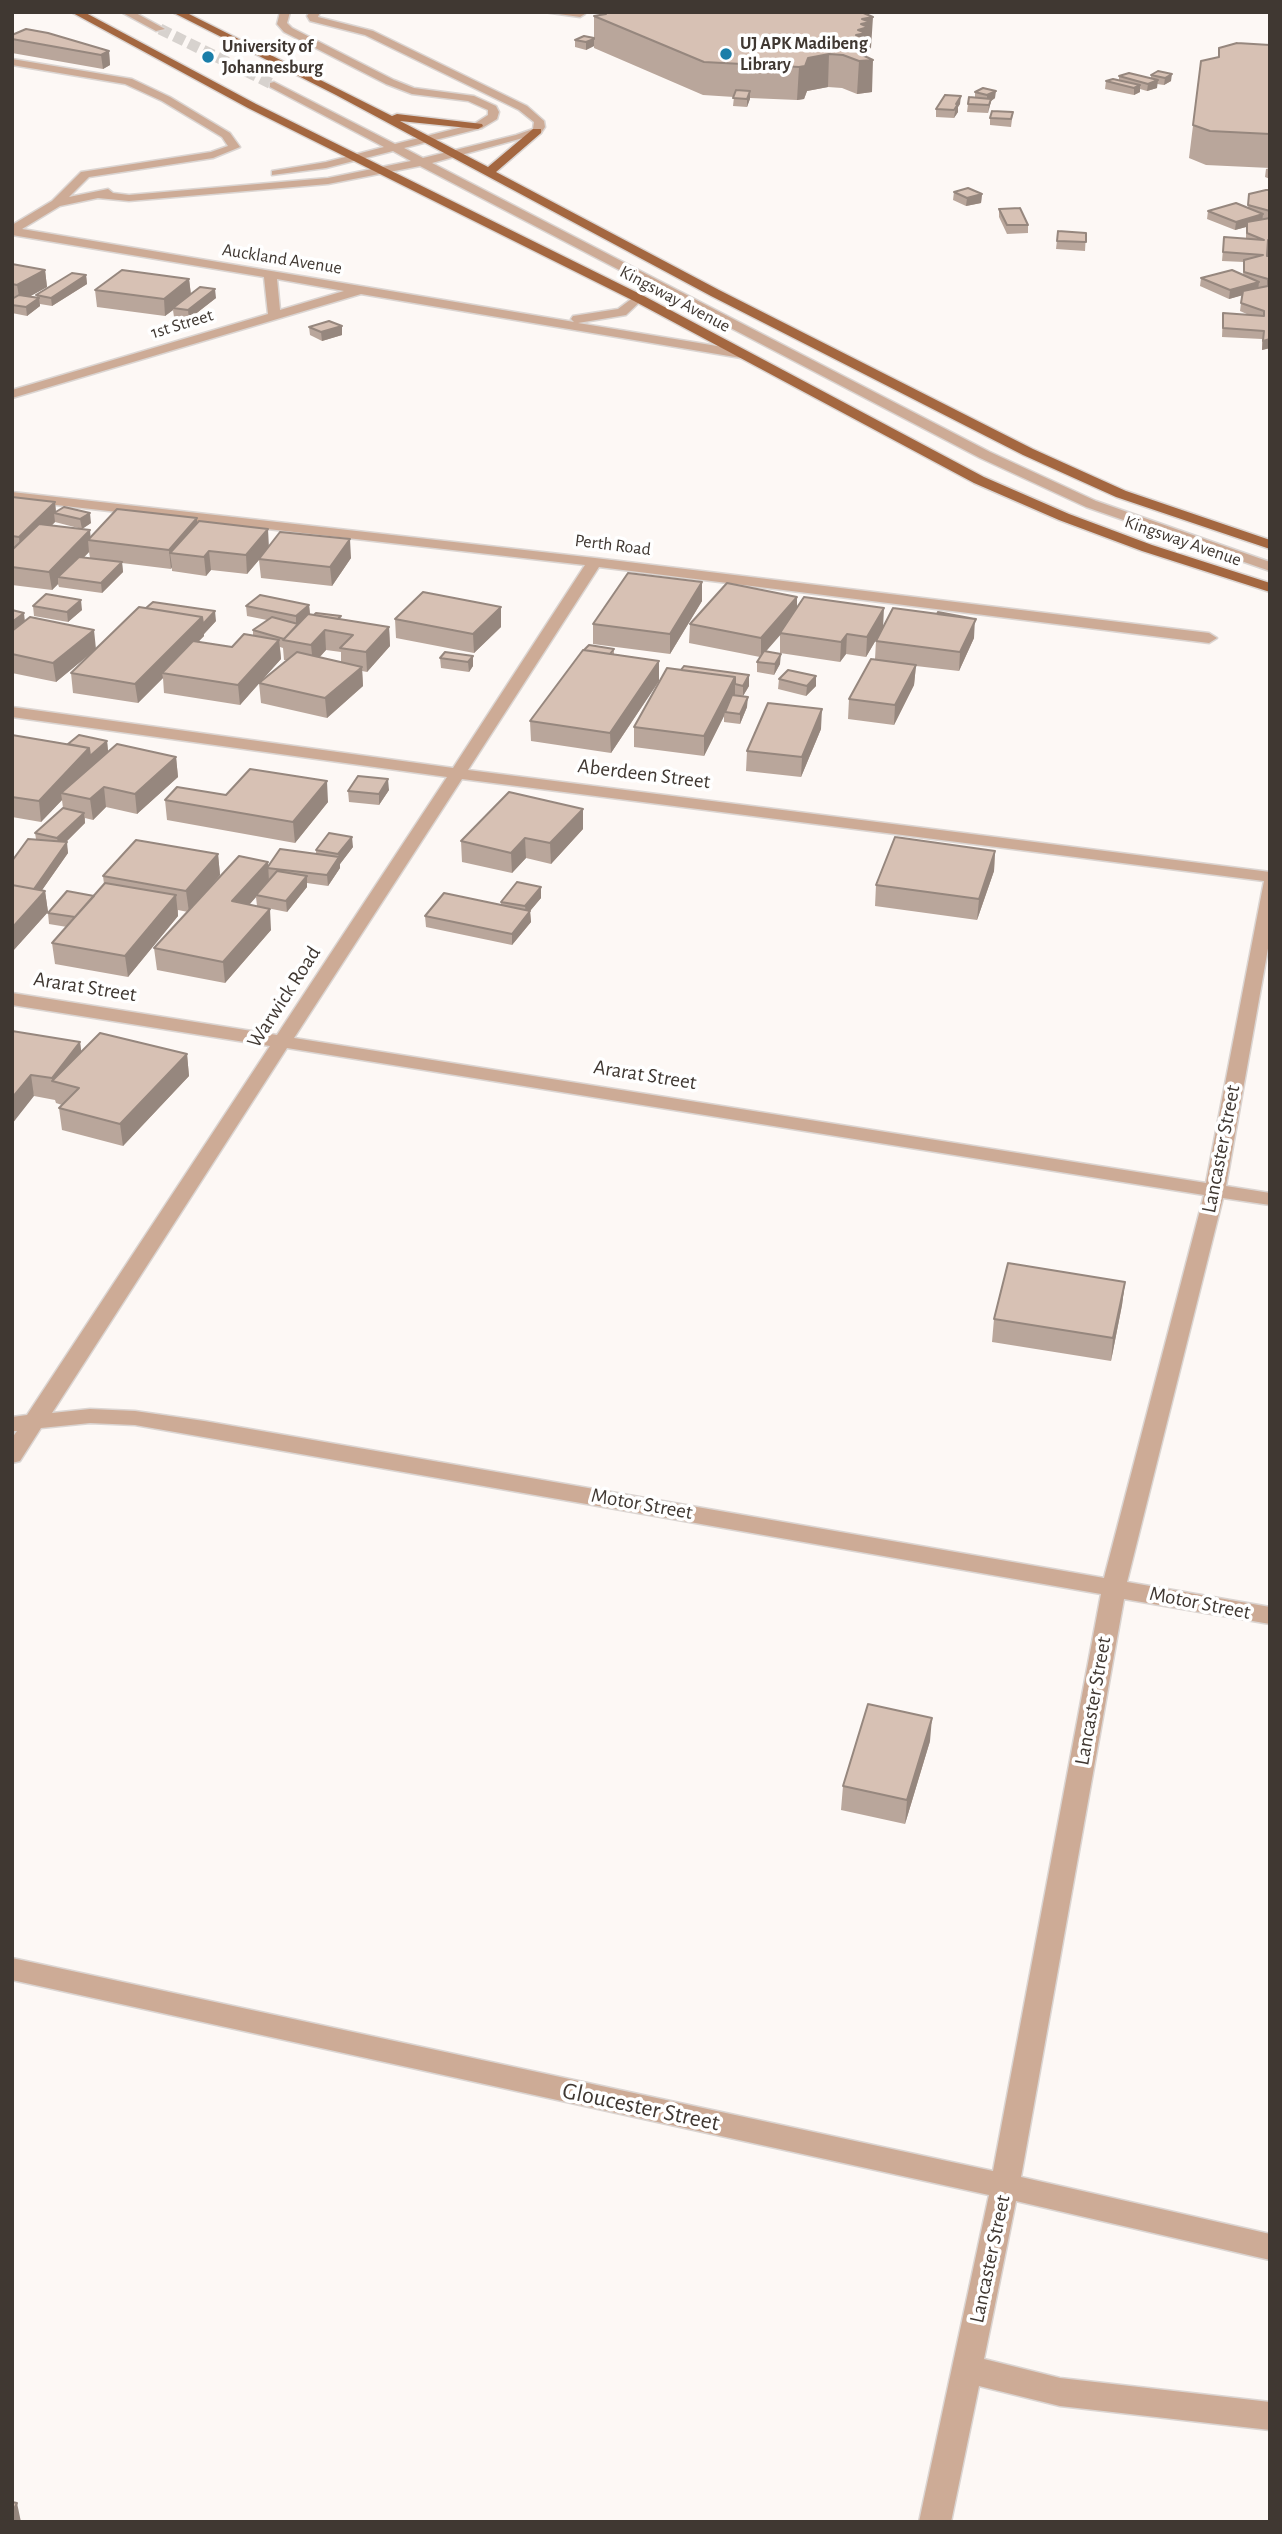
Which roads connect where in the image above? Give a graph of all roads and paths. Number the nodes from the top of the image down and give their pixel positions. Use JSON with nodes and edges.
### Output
{"nodes":[{"id":1,"x":76,"y":12,"type":"edge"},
{"id":2,"x":126,"y":12,"type":"edge"},
{"id":3,"x":177,"y":12,"type":"edge"},
{"id":4,"x":285,"y":12,"type":"edge"},
{"id":5,"x":315,"y":12,"type":"edge"},
{"id":6,"x":549,"y":12,"type":"edge"},
{"id":7,"x":580,"y":13,"type":"edge"},
{"id":8,"x":334,"y":23,"type":"junction"},
{"id":9,"x":160,"y":29,"type":"tunnel mouth"},
{"id":10,"x":300,"y":36,"type":"junction"},
{"id":11,"x":12,"y":62,"type":"edge"},
{"id":12,"x":274,"y":85,"type":"tunnel mouth"},
{"id":13,"x":378,"y":114,"type":"junction"},
{"id":14,"x":478,"y":126,"type":"junction"},
{"id":15,"x":537,"y":131,"type":"junction"},
{"id":16,"x":428,"y":140,"type":"junction"},
{"id":17,"x":394,"y":148,"type":"junction"},
{"id":18,"x":453,"y":153,"type":"junction"},
{"id":19,"x":357,"y":157,"type":"junction"},
{"id":20,"x":421,"y":162,"type":"junction"},
{"id":21,"x":385,"y":171,"type":"junction"},
{"id":22,"x":488,"y":173,"type":"junction"},
{"id":23,"x":97,"y":194,"type":"junction"},
{"id":24,"x":56,"y":203,"type":"junction"},
{"id":25,"x":12,"y":230,"type":"edge"},
{"id":26,"x":270,"y":275,"type":"junction"},
{"id":27,"x":362,"y":289,"type":"junction"},
{"id":28,"x":638,"y":298,"type":"junction"},
{"id":29,"x":274,"y":315,"type":"junction"},
{"id":30,"x":547,"y":319,"type":"junction"},
{"id":31,"x":741,"y":354,"type":"junction"},
{"id":32,"x":25,"y":378,"type":"dead end"},
{"id":33,"x":51,"y":382,"type":"junction"},
{"id":34,"x":12,"y":394,"type":"edge"},
{"id":35,"x":12,"y":496,"type":"edge"},
{"id":36,"x":1270,"y":545,"type":"edge"},
{"id":37,"x":594,"y":562,"type":"junction"},
{"id":38,"x":1270,"y":566,"type":"edge"},
{"id":39,"x":1270,"y":588,"type":"edge"},
{"id":40,"x":1209,"y":638,"type":"dead end"},
{"id":41,"x":12,"y":712,"type":"edge"},
{"id":42,"x":456,"y":773,"type":"junction"},
{"id":43,"x":1270,"y":877,"type":"edge"},
{"id":44,"x":1270,"y":885,"type":"edge"},
{"id":45,"x":12,"y":999,"type":"edge"},
{"id":46,"x":284,"y":1040,"type":"junction"},
{"id":47,"x":1215,"y":1191,"type":"junction"},
{"id":48,"x":1270,"y":1199,"type":"edge"},
{"id":49,"x":23,"y":1423,"type":"edge"},
{"id":50,"x":12,"y":1456,"type":"edge"},
{"id":51,"x":1114,"y":1587,"type":"junction"},
{"id":52,"x":1270,"y":1616,"type":"edge"},
{"id":53,"x":12,"y":1969,"type":"edge"},
{"id":54,"x":1005,"y":2186,"type":"junction"},
{"id":55,"x":1270,"y":2248,"type":"edge"},
{"id":56,"x":967,"y":2369,"type":"junction"},
{"id":57,"x":1270,"y":2416,"type":"edge"},
{"id":58,"x":935,"y":2522,"type":"edge"}],
"edges":[{"from":1,"to":19,"type":"main road","name":"Kingsway Avenue"},
{"from":2,"to":9,"type":"street"},
{"from":3,"to":13,"type":"main road","name":"Kingsway Avenue"},
{"from":4,"to":10,"type":"street"},
{"from":5,"to":8,"type":"street"},
{"from":6,"to":7,"type":"street"},
{"from":8,"to":10,"type":"street"},
{"from":8,"to":15,"type":"street"},
{"from":10,"to":14,"type":"street"},
{"from":11,"to":24,"type":"street"},
{"from":12,"to":17,"type":"street"},
{"from":13,"to":14,"type":"main road"},
{"from":13,"to":16,"type":"main road","name":"Kingsway Avenue"},
{"from":14,"to":16,"type":"street"},
{"from":15,"to":18,"type":"street"},
{"from":15,"to":22,"type":"main road"},
{"from":16,"to":17,"type":"street"},
{"from":16,"to":18,"type":"main road","name":"Kingsway Avenue"},
{"from":17,"to":19,"type":"street"},
{"from":17,"to":20,"type":"street"},
{"from":18,"to":20,"type":"street"},
{"from":18,"to":22,"type":"main road","name":"Kingsway Avenue"},
{"from":19,"to":21,"type":"main road","name":"Kingsway Avenue"},
{"from":19,"to":23,"type":"street"},
{"from":20,"to":21,"type":"street"},
{"from":20,"to":38,"type":"street"},
{"from":21,"to":23,"type":"street"},
{"from":21,"to":28,"type":"main road","name":"Kingsway Avenue"},
{"from":22,"to":36,"type":"main road","name":"Kingsway Avenue"},
{"from":23,"to":24,"type":"street"},
{"from":24,"to":25,"type":"street"},
{"from":25,"to":26,"type":"street","name":"Auckland Avenue"},
{"from":26,"to":27,"type":"street","name":"Auckland Avenue"},
{"from":26,"to":29,"type":"street"},
{"from":27,"to":29,"type":"street","name":"1st Street"},
{"from":27,"to":30,"type":"street","name":"Auckland Avenue"},
{"from":28,"to":30,"type":"street","name":"Auckland Avenue"},
{"from":28,"to":31,"type":"main road","name":"Kingsway Avenue"},
{"from":29,"to":33,"type":"street","name":"1st Street"},
{"from":30,"to":31,"type":"street","name":"Auckland Avenue"},
{"from":31,"to":39,"type":"main road","name":"Kingsway Avenue"},
{"from":32,"to":33,"type":"street"},
{"from":33,"to":34,"type":"street","name":"1st Street"},
{"from":35,"to":37,"type":"street","name":"Perth Road"},
{"from":37,"to":40,"type":"street","name":"Perth Road"},
{"from":37,"to":42,"type":"street","name":"Warwick Road"},
{"from":41,"to":42,"type":"street","name":"Aberdeen Street"},
{"from":42,"to":43,"type":"street","name":"Aberdeen Street"},
{"from":42,"to":46,"type":"street","name":"Warwick Road"},
{"from":44,"to":47,"type":"street","name":"Lancaster Street"},
{"from":45,"to":46,"type":"street","name":"Ararat Street"},
{"from":46,"to":47,"type":"street","name":"Ararat Street"},
{"from":46,"to":49,"type":"street","name":"Warwick Road"},
{"from":47,"to":48,"type":"street","name":"Ararat Street"},
{"from":47,"to":51,"type":"street","name":"Lancaster Street"},
{"from":49,"to":50,"type":"street","name":"Warwick Road"},
{"from":49,"to":51,"type":"street","name":"Motor Street"},
{"from":51,"to":52,"type":"street","name":"Motor Street"},
{"from":51,"to":54,"type":"street","name":"Lancaster Street"},
{"from":53,"to":54,"type":"street","name":"Gloucester Street"},
{"from":54,"to":55,"type":"street","name":"Gloucester Street"},
{"from":54,"to":56,"type":"street","name":"Lancaster Street"},
{"from":56,"to":57,"type":"street"},
{"from":56,"to":58,"type":"street","name":"Lancaster Street"}]}
